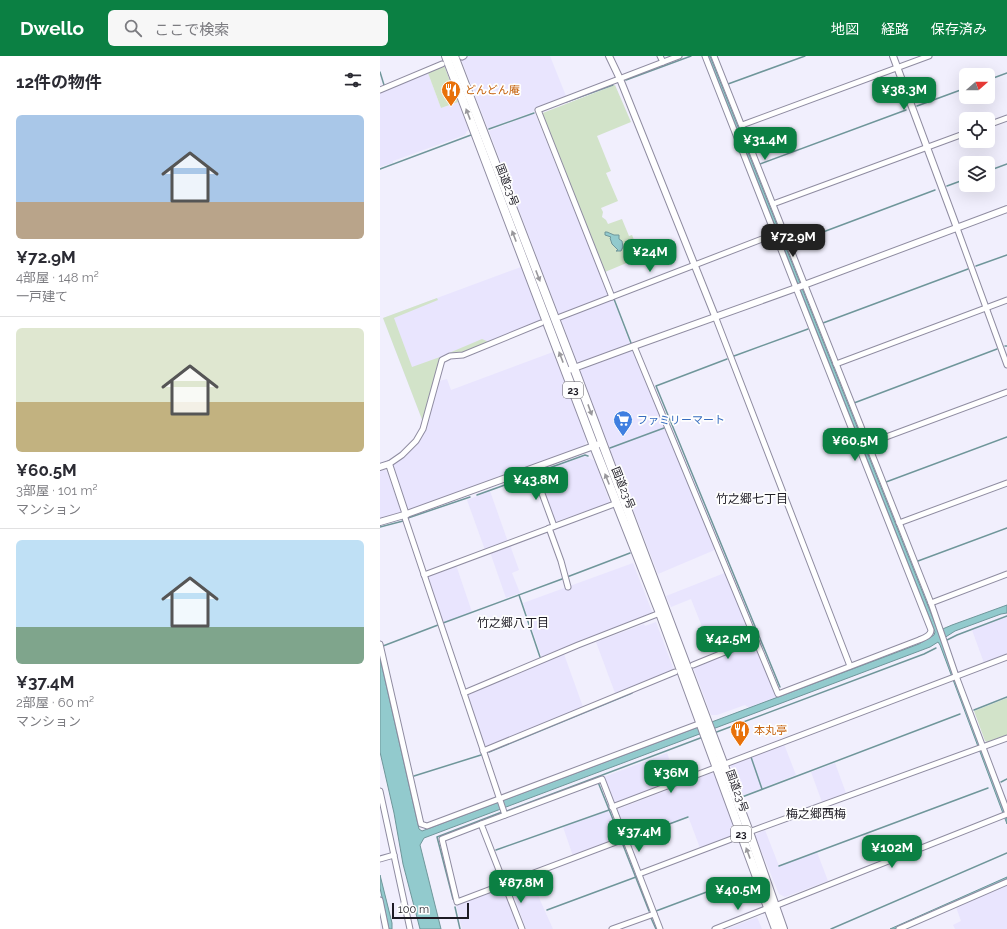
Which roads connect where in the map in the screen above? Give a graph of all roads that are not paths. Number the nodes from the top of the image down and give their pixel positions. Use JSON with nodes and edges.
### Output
{"nodes":[{"id":1,"x":446,"y":56,"type":"edge"},
{"id":2,"x":460,"y":56,"type":"edge"},
{"id":3,"x":609,"y":56,"type":"edge"},
{"id":4,"x":660,"y":56,"type":"edge"},
{"id":5,"x":679,"y":56,"type":"edge"},
{"id":6,"x":705,"y":56,"type":"edge"},
{"id":7,"x":714,"y":56,"type":"edge"},
{"id":8,"x":893,"y":56,"type":"edge"},
{"id":9,"x":929,"y":56,"type":"edge"},
{"id":10,"x":663,"y":62,"type":"junction"},
{"id":11,"x":442,"y":64,"type":"dead end"},
{"id":12,"x":897,"y":68,"type":"junction"},
{"id":13,"x":620,"y":79,"type":"junction"},
{"id":14,"x":380,"y":90,"type":"edge"},
{"id":15,"x":1007,"y":118,"type":"edge"},
{"id":16,"x":995,"y":122,"type":"edge"},
{"id":17,"x":742,"y":125,"type":"junction"},
{"id":18,"x":959,"y":136,"type":"edge"},
{"id":19,"x":927,"y":147,"type":"junction"},
{"id":20,"x":774,"y":204,"type":"junction"},
{"id":21,"x":1007,"y":209,"type":"edge"},
{"id":22,"x":957,"y":228,"type":"junction"},
{"id":23,"x":775,"y":234,"type":"junction"},
{"id":24,"x":695,"y":265,"type":"junction"},
{"id":25,"x":804,"y":285,"type":"junction"},
{"id":26,"x":796,"y":288,"type":"junction"},
{"id":27,"x":612,"y":297,"type":"junction"},
{"id":28,"x":1007,"y":300,"type":"edge"},
{"id":29,"x":986,"y":307,"type":"junction"},
{"id":30,"x":716,"y":316,"type":"junction"},
{"id":31,"x":560,"y":317,"type":"dead end"},
{"id":32,"x":542,"y":324,"type":"dead end"},
{"id":33,"x":634,"y":346,"type":"junction"},
{"id":34,"x":836,"y":364,"type":"junction"},
{"id":35,"x":1007,"y":365,"type":"edge"},
{"id":36,"x":570,"y":370,"type":"junction"},
{"id":37,"x":1007,"y":392,"type":"edge"},
{"id":38,"x":868,"y":444,"type":"junction"},
{"id":39,"x":598,"y":445,"type":"junction"},
{"id":40,"x":859,"y":447,"type":"junction"},
{"id":41,"x":389,"y":464,"type":"junction"},
{"id":42,"x":380,"y":467,"type":"edge"},
{"id":43,"x":533,"y":469,"type":"junction"},
{"id":44,"x":1007,"y":483,"type":"edge"},
{"id":45,"x":617,"y":503,"type":"junction"},
{"id":46,"x":405,"y":515,"type":"junction"},
{"id":47,"x":380,"y":522,"type":"edge"},
{"id":48,"x":900,"y":523,"type":"junction"},
{"id":49,"x":552,"y":527,"type":"junction"},
{"id":50,"x":1007,"y":574,"type":"edge"},
{"id":51,"x":424,"y":575,"type":"junction"},
{"id":52,"x":568,"y":587,"type":"dead end"},
{"id":53,"x":931,"y":602,"type":"junction"},
{"id":54,"x":660,"y":613,"type":"junction"},
{"id":55,"x":940,"y":628,"type":"junction"},
{"id":56,"x":932,"y":630,"type":"junction"},
{"id":57,"x":757,"y":639,"type":"junction"},
{"id":58,"x":380,"y":644,"type":"edge"},
{"id":59,"x":1007,"y":657,"type":"edge"},
{"id":60,"x":693,"y":665,"type":"dead end"},
{"id":61,"x":850,"y":666,"type":"junction"},
{"id":62,"x":675,"y":672,"type":"dead end"},
{"id":63,"x":954,"y":677,"type":"junction"},
{"id":64,"x":464,"y":693,"type":"junction"},
{"id":65,"x":703,"y":723,"type":"junction"},
{"id":66,"x":1007,"y":738,"type":"edge"},
{"id":67,"x":981,"y":748,"type":"junction"},
{"id":68,"x":483,"y":751,"type":"junction"},
{"id":69,"x":720,"y":766,"type":"junction"},
{"id":70,"x":380,"y":791,"type":"edge"},
{"id":71,"x":500,"y":800,"type":"junction"},
{"id":72,"x":612,"y":807,"type":"junction"},
{"id":73,"x":504,"y":812,"type":"junction"},
{"id":74,"x":1006,"y":814,"type":"edge"},
{"id":75,"x":481,"y":824,"type":"junction"},
{"id":76,"x":745,"y":834,"type":"junction"},
{"id":77,"x":624,"y":839,"type":"junction"},
{"id":78,"x":394,"y":855,"type":"junction"},
{"id":79,"x":380,"y":859,"type":"edge"},
{"id":80,"x":639,"y":874,"type":"junction"},
{"id":81,"x":1007,"y":882,"type":"edge"},
{"id":82,"x":505,"y":885,"type":"junction"},
{"id":83,"x":380,"y":900,"type":"edge"},
{"id":84,"x":771,"y":907,"type":"junction"},
{"id":85,"x":654,"y":914,"type":"junction"},
{"id":86,"x":386,"y":929,"type":"edge"},
{"id":87,"x":410,"y":929,"type":"edge"},
{"id":88,"x":522,"y":929,"type":"edge"},
{"id":89,"x":612,"y":929,"type":"edge"},
{"id":90,"x":660,"y":929,"type":"edge"},
{"id":91,"x":715,"y":929,"type":"edge"},
{"id":92,"x":774,"y":929,"type":"edge"},
{"id":93,"x":783,"y":929,"type":"edge"},
{"id":94,"x":787,"y":929,"type":"edge"},
{"id":95,"x":899,"y":929,"type":"edge"}],
"edges":[{"from":36,"to":1,"type":"highway","name":"国道23号","number":"23","one_way":true},
{"from":2,"to":36,"type":"highway","name":"国道23号","number":"23","one_way":true},
{"from":3,"to":13,"type":"street"},
{"from":4,"to":10,"type":"street"},
{"from":5,"to":10,"type":"street"},
{"from":6,"to":23,"type":"street"},
{"from":7,"to":17,"type":"street"},
{"from":8,"to":12,"type":"street"},
{"from":9,"to":12,"type":"street"},
{"from":10,"to":13,"type":"street"},
{"from":11,"to":14,"type":"street"},
{"from":12,"to":17,"type":"street"},
{"from":12,"to":19,"type":"street"},
{"from":13,"to":24,"type":"street"},
{"from":13,"to":27,"type":"street"},
{"from":15,"to":16,"type":"street"},
{"from":17,"to":20,"type":"street"},
{"from":18,"to":19,"type":"street"},
{"from":19,"to":20,"type":"street"},
{"from":19,"to":22,"type":"street"},
{"from":20,"to":25,"type":"street"},
{"from":21,"to":22,"type":"street"},
{"from":22,"to":25,"type":"street"},
{"from":22,"to":29,"type":"street"},
{"from":23,"to":24,"type":"street"},
{"from":23,"to":26,"type":"street"},
{"from":24,"to":27,"type":"street"},
{"from":24,"to":30,"type":"street"},
{"from":25,"to":26,"type":"street"},
{"from":25,"to":34,"type":"street"},
{"from":26,"to":30,"type":"street"},
{"from":26,"to":40,"type":"street"},
{"from":27,"to":31,"type":"street"},
{"from":28,"to":29,"type":"street"},
{"from":29,"to":34,"type":"street"},
{"from":29,"to":35,"type":"street"},
{"from":30,"to":33,"type":"street"},
{"from":30,"to":61,"type":"street"},
{"from":32,"to":41,"type":"street"},
{"from":33,"to":36,"type":"street"},
{"from":33,"to":57,"type":"street"},
{"from":34,"to":38,"type":"street"},
{"from":36,"to":39,"type":"highway","name":"国道23号","number":"23"},
{"from":37,"to":38,"type":"street"},
{"from":38,"to":40,"type":"street"},
{"from":38,"to":48,"type":"street"},
{"from":39,"to":43,"type":"street"},
{"from":45,"to":39,"type":"highway","name":"国道23号","number":"23","one_way":true},
{"from":39,"to":65,"type":"highway","name":"国道23号","number":"23"},
{"from":40,"to":56,"type":"street"},
{"from":41,"to":42,"type":"street"},
{"from":41,"to":46,"type":"street"},
{"from":43,"to":46,"type":"street"},
{"from":43,"to":49,"type":"street"},
{"from":44,"to":48,"type":"street"},
{"from":45,"to":49,"type":"street"},
{"from":45,"to":54,"type":"highway","name":"国道23号","number":"23"},
{"from":46,"to":47,"type":"street"},
{"from":46,"to":51,"type":"street"},
{"from":48,"to":53,"type":"street"},
{"from":49,"to":51,"type":"street"},
{"from":49,"to":52,"type":"street"},
{"from":50,"to":53,"type":"street"},
{"from":51,"to":64,"type":"street"},
{"from":53,"to":55,"type":"street"},
{"from":54,"to":64,"type":"street"},
{"from":54,"to":65,"type":"highway","name":"国道23号","number":"23"},
{"from":55,"to":56,"type":"street"},
{"from":55,"to":63,"type":"street"},
{"from":56,"to":61,"type":"street"},
{"from":57,"to":60,"type":"street"},
{"from":57,"to":61,"type":"street"},
{"from":58,"to":71,"type":"street"},
{"from":59,"to":63,"type":"street"},
{"from":62,"to":68,"type":"street"},
{"from":63,"to":67,"type":"street"},
{"from":63,"to":69,"type":"street"},
{"from":64,"to":68,"type":"street"},
{"from":65,"to":69,"type":"highway","name":"国道23号","number":"23"},
{"from":65,"to":71,"type":"street"},
{"from":66,"to":67,"type":"street"},
{"from":67,"to":74,"type":"street"},
{"from":67,"to":76,"type":"street"},
{"from":68,"to":71,"type":"street"},
{"from":69,"to":72,"type":"street"},
{"from":69,"to":76,"type":"highway","name":"国道23号","number":"23"},
{"from":70,"to":78,"type":"street"},
{"from":71,"to":73,"type":"street"},
{"from":72,"to":73,"type":"street"},
{"from":72,"to":77,"type":"street"},
{"from":73,"to":75,"type":"street"},
{"from":74,"to":84,"type":"street"},
{"from":75,"to":82,"type":"street"},
{"from":75,"to":82,"type":"street"},
{"from":76,"to":80,"type":"street"},
{"from":76,"to":84,"type":"highway","name":"国道23号","number":"23"},
{"from":77,"to":80,"type":"street"},
{"from":77,"to":82,"type":"street"},
{"from":78,"to":79,"type":"street"},
{"from":78,"to":87,"type":"street"},
{"from":80,"to":85,"type":"street"},
{"from":81,"to":95,"type":"street"},
{"from":82,"to":88,"type":"street"},
{"from":83,"to":86,"type":"street"},
{"from":84,"to":91,"type":"street"},
{"from":84,"to":92,"type":"highway"},
{"from":84,"to":93,"type":"highway","name":"国道23号","number":"23"},
{"from":84,"to":94,"type":"highway"},
{"from":85,"to":89,"type":"street"},
{"from":85,"to":90,"type":"street"}]}
